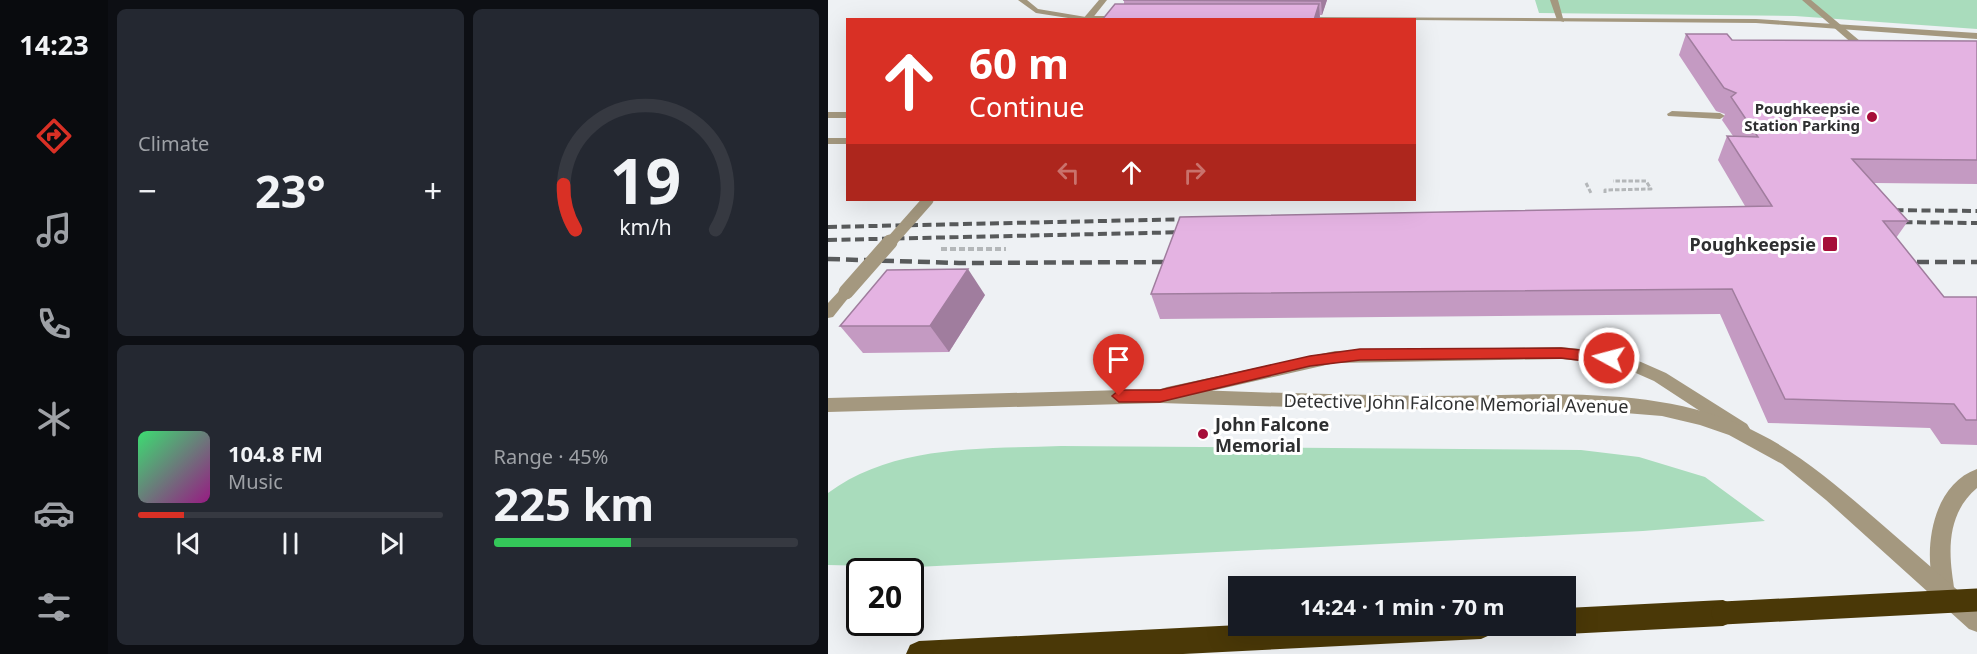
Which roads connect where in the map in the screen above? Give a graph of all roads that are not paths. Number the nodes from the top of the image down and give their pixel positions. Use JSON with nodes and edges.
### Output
{"nodes":[{"id":1,"x":1022,"y":0,"type":"edge"},
{"id":2,"x":1103,"y":0,"type":"edge"},
{"id":3,"x":1554,"y":0,"type":"edge"},
{"id":4,"x":1806,"y":0,"type":"edge"},
{"id":5,"x":1081,"y":18,"type":"edge"},
{"id":6,"x":1088,"y":18,"type":"edge"},
{"id":7,"x":1416,"y":19,"type":"edge"},
{"id":8,"x":1561,"y":20,"type":"junction"},
{"id":9,"x":1837,"y":25,"type":"junction"},
{"id":10,"x":1977,"y":36,"type":"edge"},
{"id":11,"x":1857,"y":43,"type":"edge"},
{"id":12,"x":828,"y":115,"type":"edge"},
{"id":13,"x":846,"y":115,"type":"edge"},
{"id":14,"x":828,"y":141,"type":"edge"},
{"id":15,"x":846,"y":141,"type":"edge"},
{"id":16,"x":927,"y":201,"type":"edge"},
{"id":17,"x":828,"y":313,"type":"edge"},
{"id":18,"x":1160,"y":396,"type":"junction"},
{"id":19,"x":828,"y":405,"type":"edge"},
{"id":20,"x":1766,"y":446,"type":"junction"},
{"id":21,"x":1977,"y":477,"type":"edge"},
{"id":22,"x":1964,"y":602,"type":"edge"},
{"id":23,"x":1576,"y":620,"type":"edge"},
{"id":24,"x":1977,"y":621,"type":"edge"},
{"id":25,"x":1280,"y":636,"type":"edge"},
{"id":26,"x":919,"y":654,"type":"edge"}],
"edges":[{"from":1,"to":5,"type":"street"},
{"from":2,"to":6,"type":"street"},
{"from":3,"to":8,"type":"street"},
{"from":4,"to":9,"type":"street"},
{"from":7,"to":8,"type":"street"},
{"from":8,"to":9,"type":"street"},
{"from":9,"to":10,"type":"street"},
{"from":9,"to":11,"type":"street"},
{"from":12,"to":13,"type":"street"},
{"from":14,"to":15,"type":"street"},
{"from":16,"to":17,"type":"street","bridge":true},
{"from":18,"to":19,"type":"street","name":"Detective John Falcone Memorial Avenue"},
{"from":18,"to":20,"type":"street","name":"Detective John Falcone Memorial Avenue"},
{"from":18,"to":20,"type":"street"},
{"from":20,"to":22,"type":"street","name":"Detective John Falcone Memorial Avenue"},
{"from":21,"to":22,"type":"street"},
{"from":22,"to":23,"type":"highway","bridge":true},
{"from":22,"to":24,"type":"street","name":"Detective John Falcone Memorial Avenue"},
{"from":25,"to":26,"type":"highway"}]}
